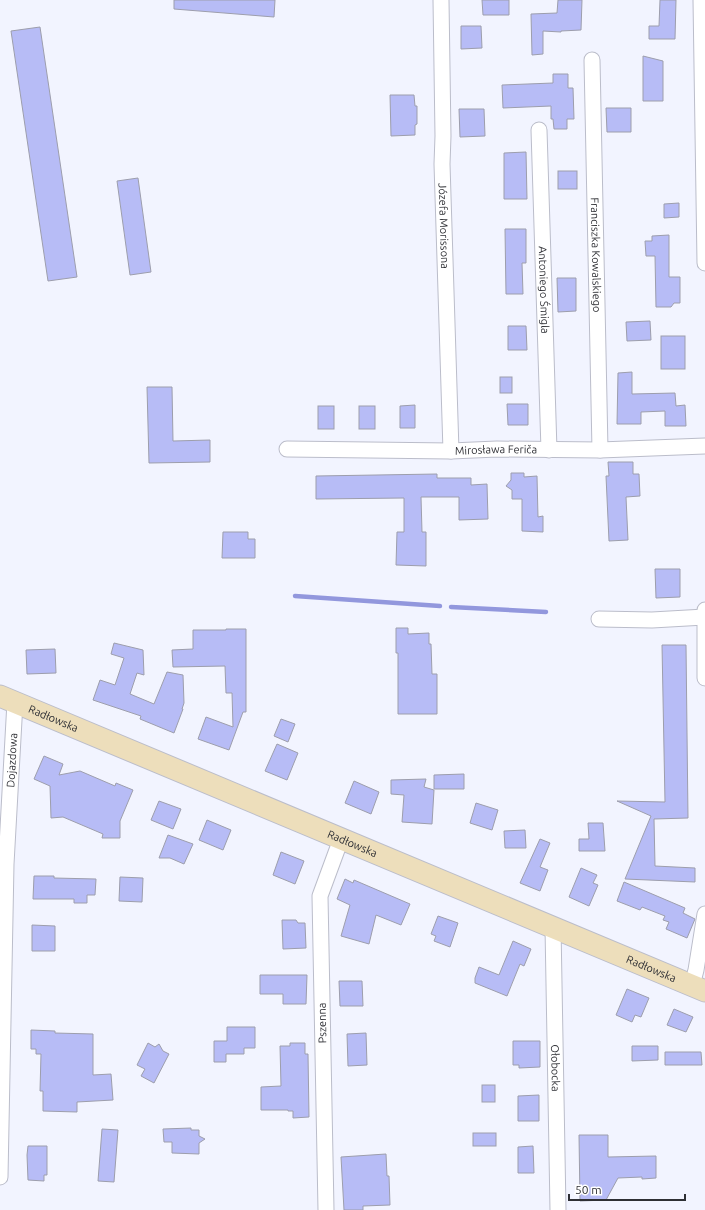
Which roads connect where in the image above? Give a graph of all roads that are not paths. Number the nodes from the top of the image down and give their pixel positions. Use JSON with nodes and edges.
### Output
{"nodes":[{"id":1,"x":441,"y":0,"type":"edge"},
{"id":2,"x":701,"y":0,"type":"edge"},
{"id":3,"x":592,"y":60,"type":"dead end"},
{"id":4,"x":539,"y":130,"type":"dead end"},
{"id":5,"x":705,"y":263,"type":"edge"},
{"id":6,"x":705,"y":446,"type":"edge"},
{"id":7,"x":287,"y":449,"type":"dead end"},
{"id":8,"x":549,"y":450,"type":"junction"},
{"id":9,"x":600,"y":450,"type":"junction"},
{"id":10,"x":451,"y":451,"type":"junction"},
{"id":11,"x":705,"y":610,"type":"edge"},
{"id":12,"x":705,"y":617,"type":"edge"},
{"id":13,"x":598,"y":619,"type":"dead end"},
{"id":14,"x":705,"y":678,"type":"edge"},
{"id":15,"x":8,"y":699,"type":"edge"},
{"id":16,"x":341,"y":839,"type":"junction"},
{"id":17,"x":705,"y":914,"type":"edge"},
{"id":18,"x":553,"y":927,"type":"junction"},
{"id":19,"x":699,"y":988,"type":"edge"},
{"id":20,"x":0,"y":1177,"type":"edge"},
{"id":21,"x":326,"y":1210,"type":"edge"},
{"id":22,"x":558,"y":1210,"type":"edge"}],
"edges":[{"from":1,"to":10,"type":"street","name":"Józefa Morissona"},
{"from":2,"to":5,"type":"street"},
{"from":3,"to":9,"type":"street","name":"Franciszka Kowalskiego"},
{"from":4,"to":8,"type":"street","name":"Antoniego Śmigla"},
{"from":6,"to":9,"type":"street","name":"Mirosława Feriča"},
{"from":7,"to":10,"type":"street","name":"Mirosława Feriča"},
{"from":8,"to":9,"type":"street","name":"Mirosława Feriča"},
{"from":8,"to":10,"type":"street","name":"Mirosława Feriča"},
{"from":11,"to":12,"type":"street"},
{"from":12,"to":13,"type":"street"},
{"from":12,"to":14,"type":"street"},
{"from":15,"to":16,"type":"street","name":"Radłowska"},
{"from":15,"to":20,"type":"street","name":"Dojazdowa"},
{"from":16,"to":18,"type":"street","name":"Radłowska"},
{"from":16,"to":21,"type":"street","name":"Pszenna"},
{"from":17,"to":19,"type":"street"},
{"from":18,"to":19,"type":"street","name":"Radłowska"},
{"from":18,"to":22,"type":"street","name":"Ołobocka"}]}
